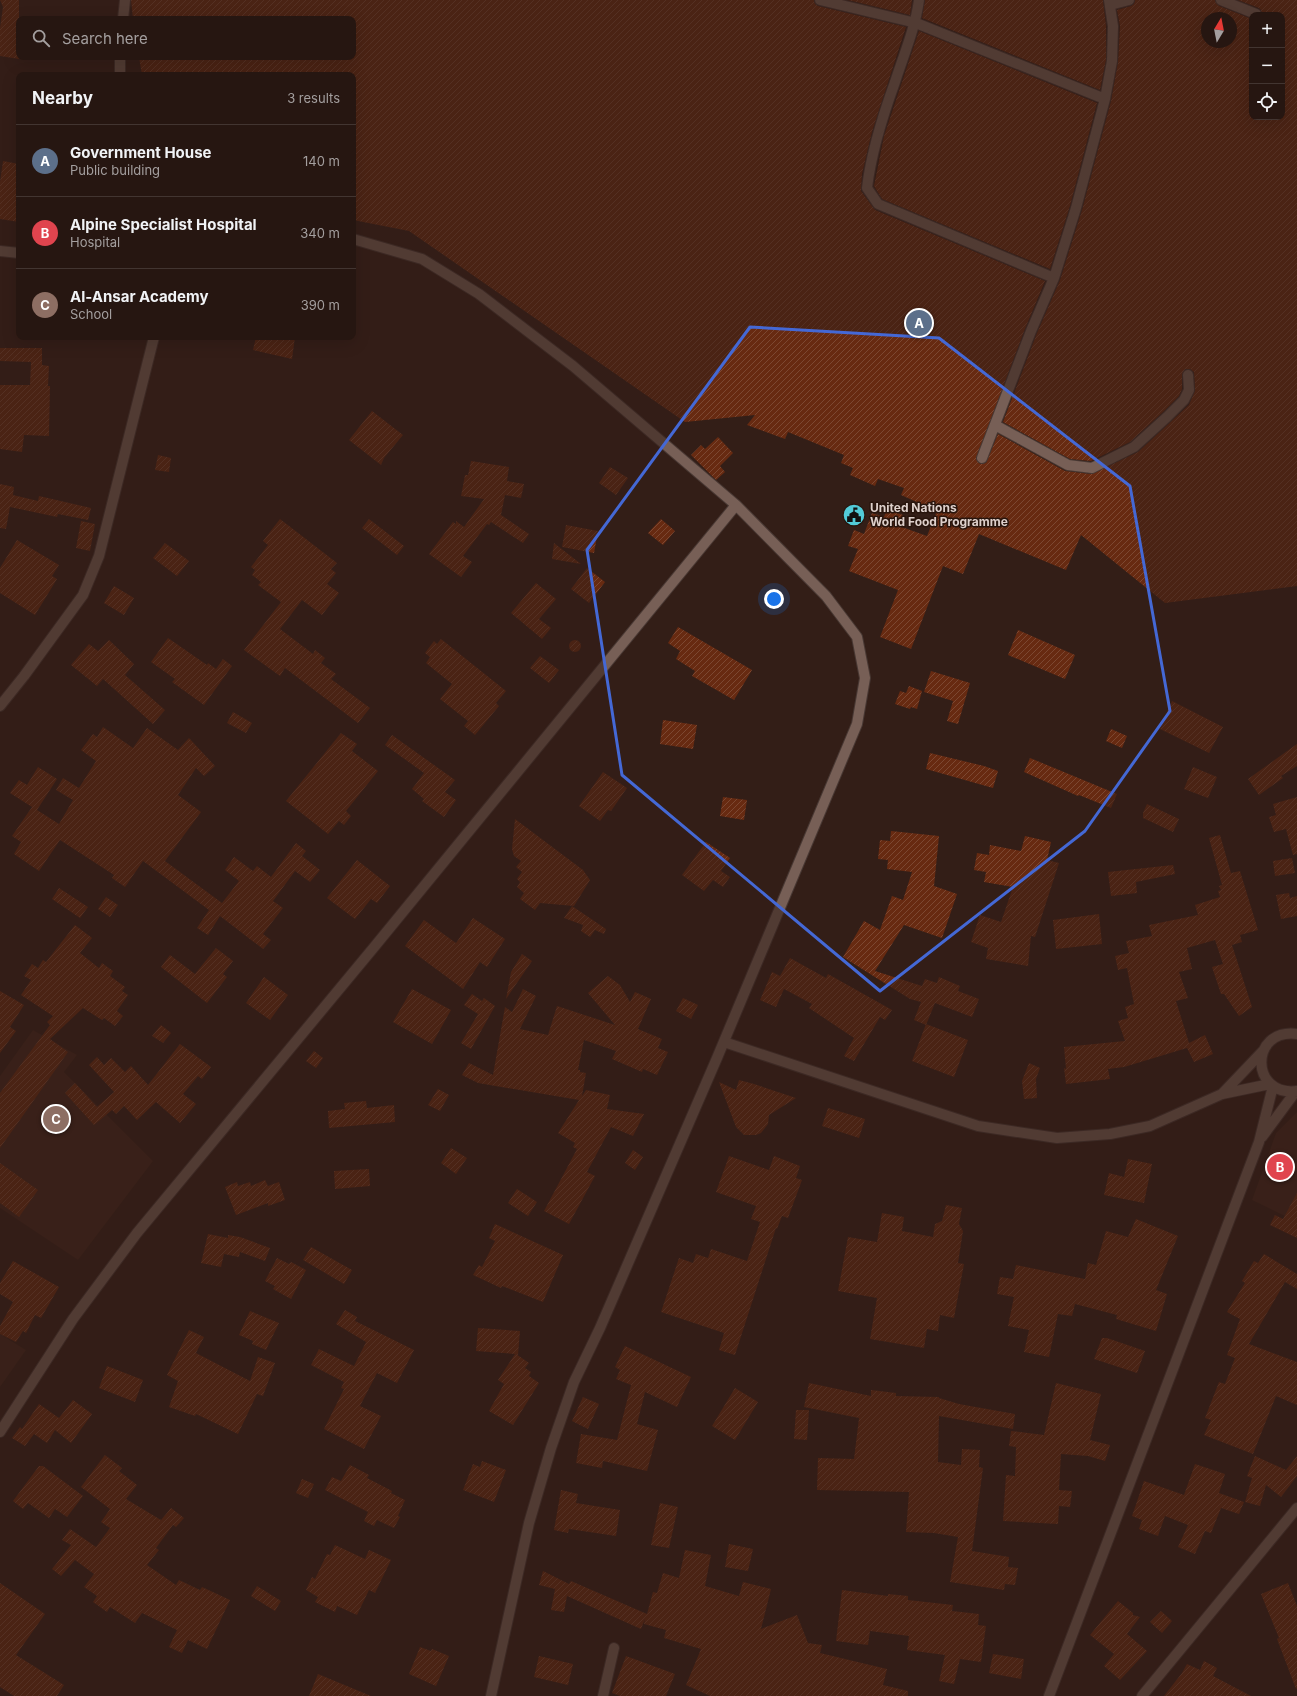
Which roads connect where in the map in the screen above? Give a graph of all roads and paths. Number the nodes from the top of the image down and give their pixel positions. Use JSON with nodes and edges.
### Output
{"nodes":[{"id":1,"x":125,"y":0,"type":"edge"},
{"id":2,"x":820,"y":0,"type":"edge"},
{"id":3,"x":919,"y":0,"type":"edge"},
{"id":4,"x":1128,"y":0,"type":"edge"},
{"id":5,"x":1221,"y":0,"type":"edge"},
{"id":6,"x":1109,"y":2,"type":"edge"},
{"id":7,"x":1251,"y":12,"type":"edge"},
{"id":8,"x":123,"y":16,"type":"edge"},
{"id":9,"x":916,"y":23,"type":"junction"},
{"id":10,"x":120,"y":60,"type":"edge"},
{"id":11,"x":120,"y":72,"type":"edge"},
{"id":12,"x":1105,"y":99,"type":"junction"},
{"id":13,"x":356,"y":240,"type":"edge"},
{"id":14,"x":0,"y":250,"type":"edge"},
{"id":15,"x":16,"y":253,"type":"edge"},
{"id":16,"x":1054,"y":278,"type":"junction"},
{"id":17,"x":153,"y":340,"type":"edge"},
{"id":18,"x":1188,"y":375,"type":"dead end"},
{"id":19,"x":995,"y":425,"type":"junction"},
{"id":20,"x":982,"y":458,"type":"dead end"},
{"id":21,"x":736,"y":505,"type":"junction"},
{"id":22,"x":0,"y":706,"type":"edge"},
{"id":23,"x":1297,"y":1034,"type":"edge"},
{"id":24,"x":724,"y":1042,"type":"junction"},
{"id":25,"x":1262,"y":1051,"type":"junction"},
{"id":26,"x":1272,"y":1085,"type":"junction"},
{"id":27,"x":1296,"y":1091,"type":"edge"},
{"id":28,"x":1222,"y":1094,"type":"junction"},
{"id":29,"x":1259,"y":1142,"type":"junction"},
{"id":30,"x":0,"y":1432,"type":"edge"},
{"id":31,"x":1297,"y":1508,"type":"edge"},
{"id":32,"x":614,"y":1648,"type":"dead end"},
{"id":33,"x":491,"y":1696,"type":"edge"},
{"id":34,"x":603,"y":1696,"type":"edge"},
{"id":35,"x":1049,"y":1696,"type":"edge"},
{"id":36,"x":1142,"y":1696,"type":"edge"}],
"edges":[{"from":1,"to":8,"type":"street"},
{"from":2,"to":9,"type":"street"},
{"from":3,"to":9,"type":"street"},
{"from":4,"to":6,"type":"street"},
{"from":5,"to":7,"type":"street"},
{"from":6,"to":12,"type":"street"},
{"from":9,"to":12,"type":"street"},
{"from":9,"to":16,"type":"street"},
{"from":10,"to":11,"type":"street"},
{"from":12,"to":16,"type":"street"},
{"from":13,"to":21,"type":"street"},
{"from":14,"to":15,"type":"street"},
{"from":16,"to":19,"type":"street"},
{"from":17,"to":22,"type":"street"},
{"from":18,"to":19,"type":"street"},
{"from":19,"to":20,"type":"street"},
{"from":21,"to":24,"type":"street"},
{"from":21,"to":30,"type":"street"},
{"from":23,"to":25,"type":"street"},
{"from":24,"to":28,"type":"street"},
{"from":24,"to":33,"type":"street"},
{"from":25,"to":26,"type":"street"},
{"from":25,"to":28,"type":"street"},
{"from":26,"to":27,"type":"street"},
{"from":26,"to":28,"type":"street"},
{"from":26,"to":29,"type":"street"},
{"from":27,"to":29,"type":"street"},
{"from":29,"to":35,"type":"street"},
{"from":31,"to":36,"type":"street"},
{"from":32,"to":34,"type":"street"}]}
